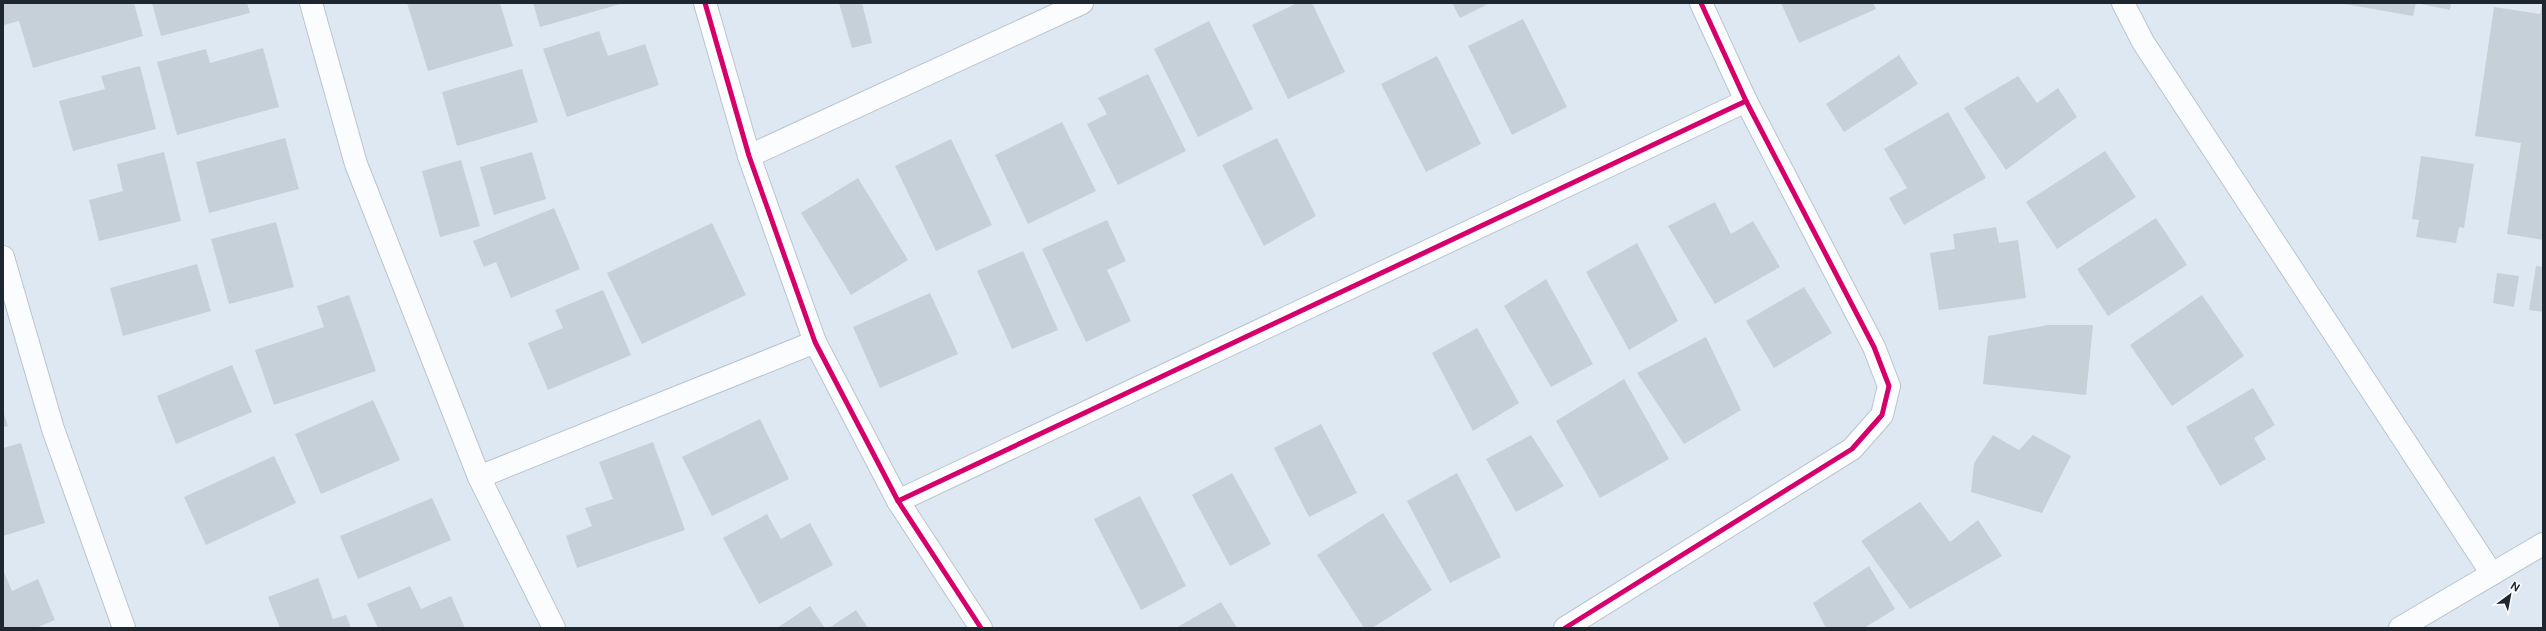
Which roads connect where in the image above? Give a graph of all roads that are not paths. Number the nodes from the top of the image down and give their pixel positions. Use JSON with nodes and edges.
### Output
{"nodes":[{"id":1,"x":310,"y":3,"type":"edge"},
{"id":2,"x":705,"y":3,"type":"edge"},
{"id":3,"x":1082,"y":3,"type":"edge"},
{"id":4,"x":1701,"y":3,"type":"edge"},
{"id":5,"x":2123,"y":3,"type":"edge"},
{"id":6,"x":1746,"y":101,"type":"junction"},
{"id":7,"x":749,"y":156,"type":"junction"},
{"id":8,"x":3,"y":257,"type":"edge"},
{"id":9,"x":815,"y":342,"type":"junction"},
{"id":10,"x":479,"y":477,"type":"junction"},
{"id":11,"x":898,"y":501,"type":"junction"},
{"id":12,"x":2543,"y":544,"type":"edge"},
{"id":13,"x":2492,"y":574,"type":"junction"},
{"id":14,"x":124,"y":628,"type":"edge"},
{"id":15,"x":554,"y":628,"type":"edge"},
{"id":16,"x":981,"y":628,"type":"edge"},
{"id":17,"x":1565,"y":628,"type":"edge"},
{"id":18,"x":2400,"y":628,"type":"edge"}],
"edges":[{"from":1,"to":10,"type":"street"},
{"from":2,"to":7,"type":"street"},
{"from":3,"to":7,"type":"street"},
{"from":4,"to":6,"type":"street"},
{"from":5,"to":13,"type":"street"},
{"from":6,"to":11,"type":"street"},
{"from":6,"to":17,"type":"street"},
{"from":7,"to":9,"type":"street"},
{"from":8,"to":14,"type":"street"},
{"from":9,"to":10,"type":"street"},
{"from":9,"to":11,"type":"street"},
{"from":10,"to":15,"type":"street"},
{"from":11,"to":16,"type":"street"},
{"from":12,"to":13,"type":"street"},
{"from":13,"to":18,"type":"street"}]}
